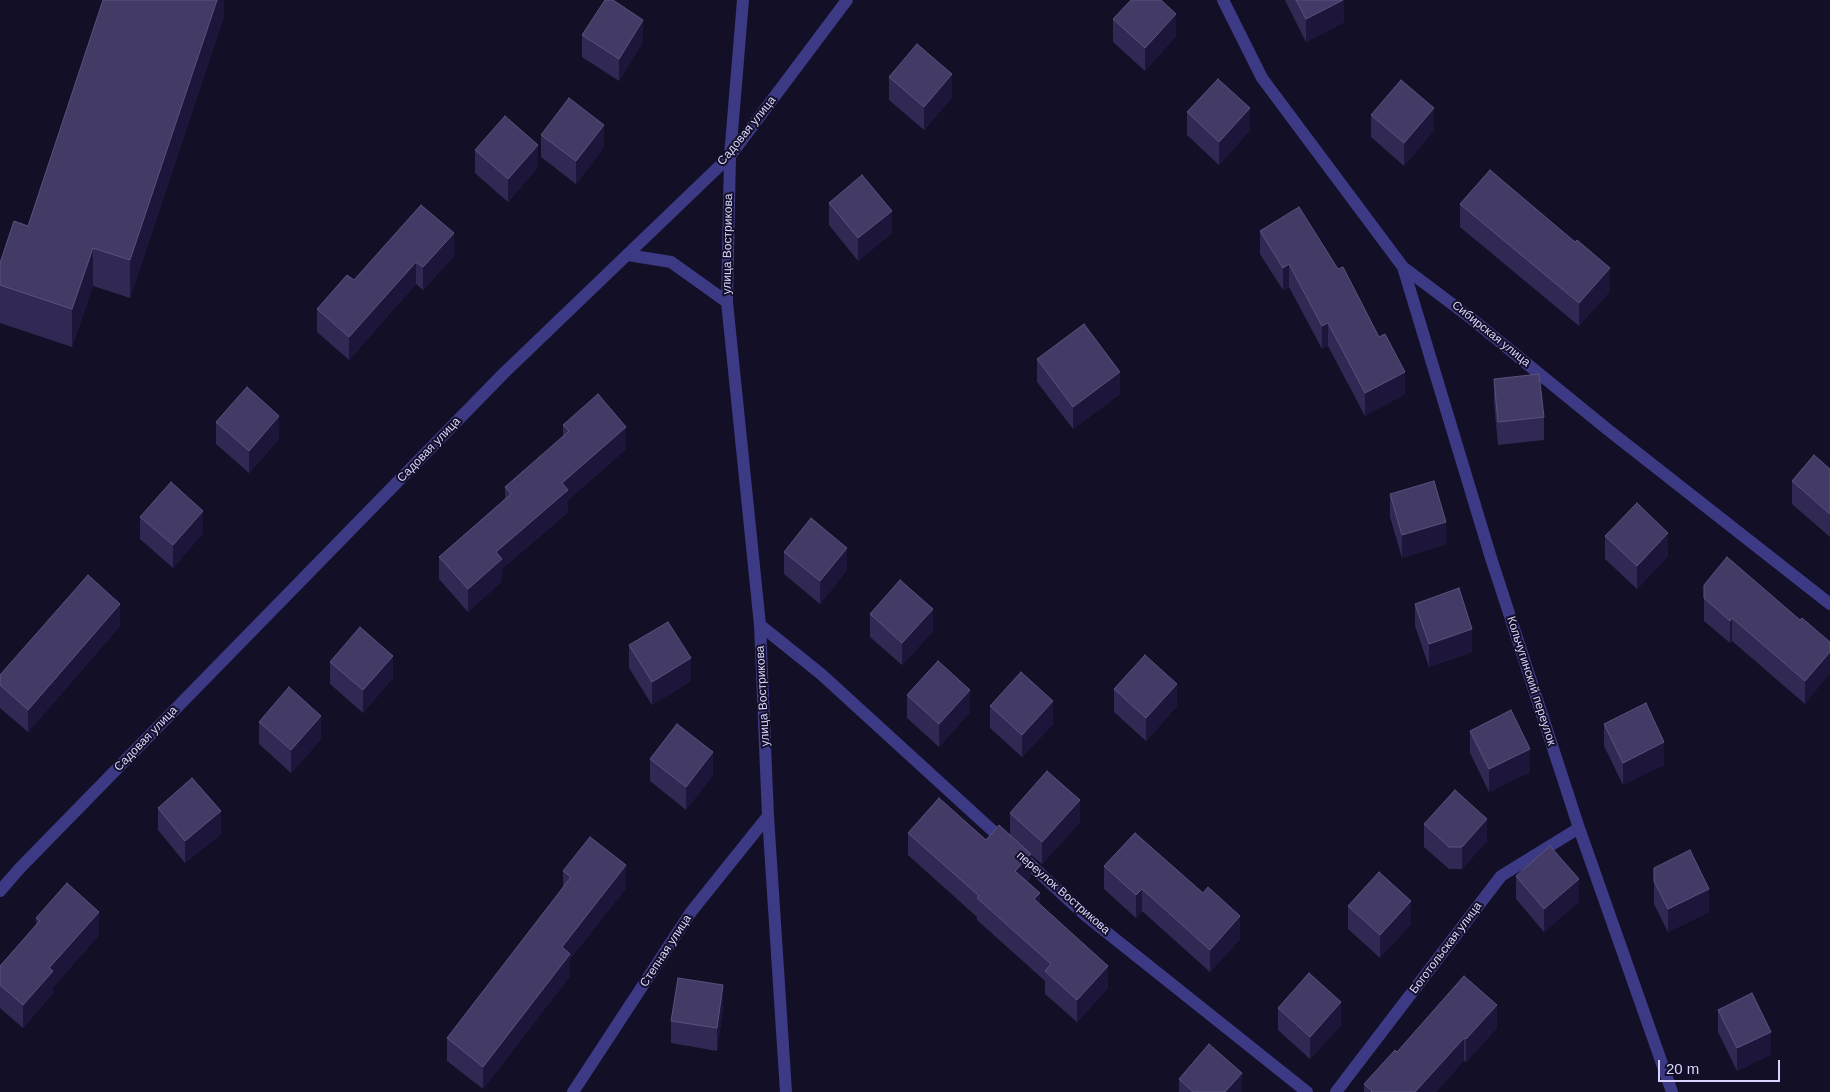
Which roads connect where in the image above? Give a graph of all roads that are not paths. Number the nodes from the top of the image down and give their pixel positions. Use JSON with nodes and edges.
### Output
{"nodes":[{"id":1,"x":743,"y":0,"type":"edge"},
{"id":2,"x":847,"y":0,"type":"edge"},
{"id":3,"x":1223,"y":0,"type":"edge"},
{"id":4,"x":730,"y":156,"type":"junction"},
{"id":5,"x":628,"y":255,"type":"junction"},
{"id":6,"x":1404,"y":267,"type":"junction"},
{"id":7,"x":727,"y":302,"type":"junction"},
{"id":8,"x":1830,"y":604,"type":"edge"},
{"id":9,"x":760,"y":625,"type":"junction"},
{"id":10,"x":768,"y":816,"type":"junction"},
{"id":11,"x":1579,"y":828,"type":"junction"},
{"id":12,"x":0,"y":890,"type":"edge"},
{"id":13,"x":573,"y":1092,"type":"edge"},
{"id":14,"x":786,"y":1092,"type":"edge"},
{"id":15,"x":1307,"y":1092,"type":"edge"},
{"id":16,"x":1336,"y":1092,"type":"edge"},
{"id":17,"x":1672,"y":1092,"type":"edge"}],
"edges":[{"from":1,"to":4,"type":"street","name":"улица Вострикова"},
{"from":2,"to":4,"type":"street","name":"Садовая улица"},
{"from":3,"to":6,"type":"street","name":"Сибирская улица"},
{"from":4,"to":5,"type":"street","name":"Садовая улица"},
{"from":4,"to":7,"type":"street","name":"улица Вострикова"},
{"from":5,"to":7,"type":"street","name":"улица Вострикова"},
{"from":5,"to":12,"type":"street","name":"Садовая улица"},
{"from":6,"to":8,"type":"street","name":"Сибирская улица"},
{"from":6,"to":11,"type":"street","name":"Кольчугинский переулок"},
{"from":7,"to":9,"type":"street","name":"улица Вострикова"},
{"from":9,"to":10,"type":"street","name":"улица Вострикова"},
{"from":9,"to":15,"type":"street","name":"переулок Вострикова"},
{"from":10,"to":13,"type":"street","name":"Степная улица"},
{"from":10,"to":14,"type":"street","name":"улица Вострикова"},
{"from":11,"to":16,"type":"street","name":"Боготольская улица"},
{"from":11,"to":17,"type":"street","name":"Кольчугинский переулок"}]}
